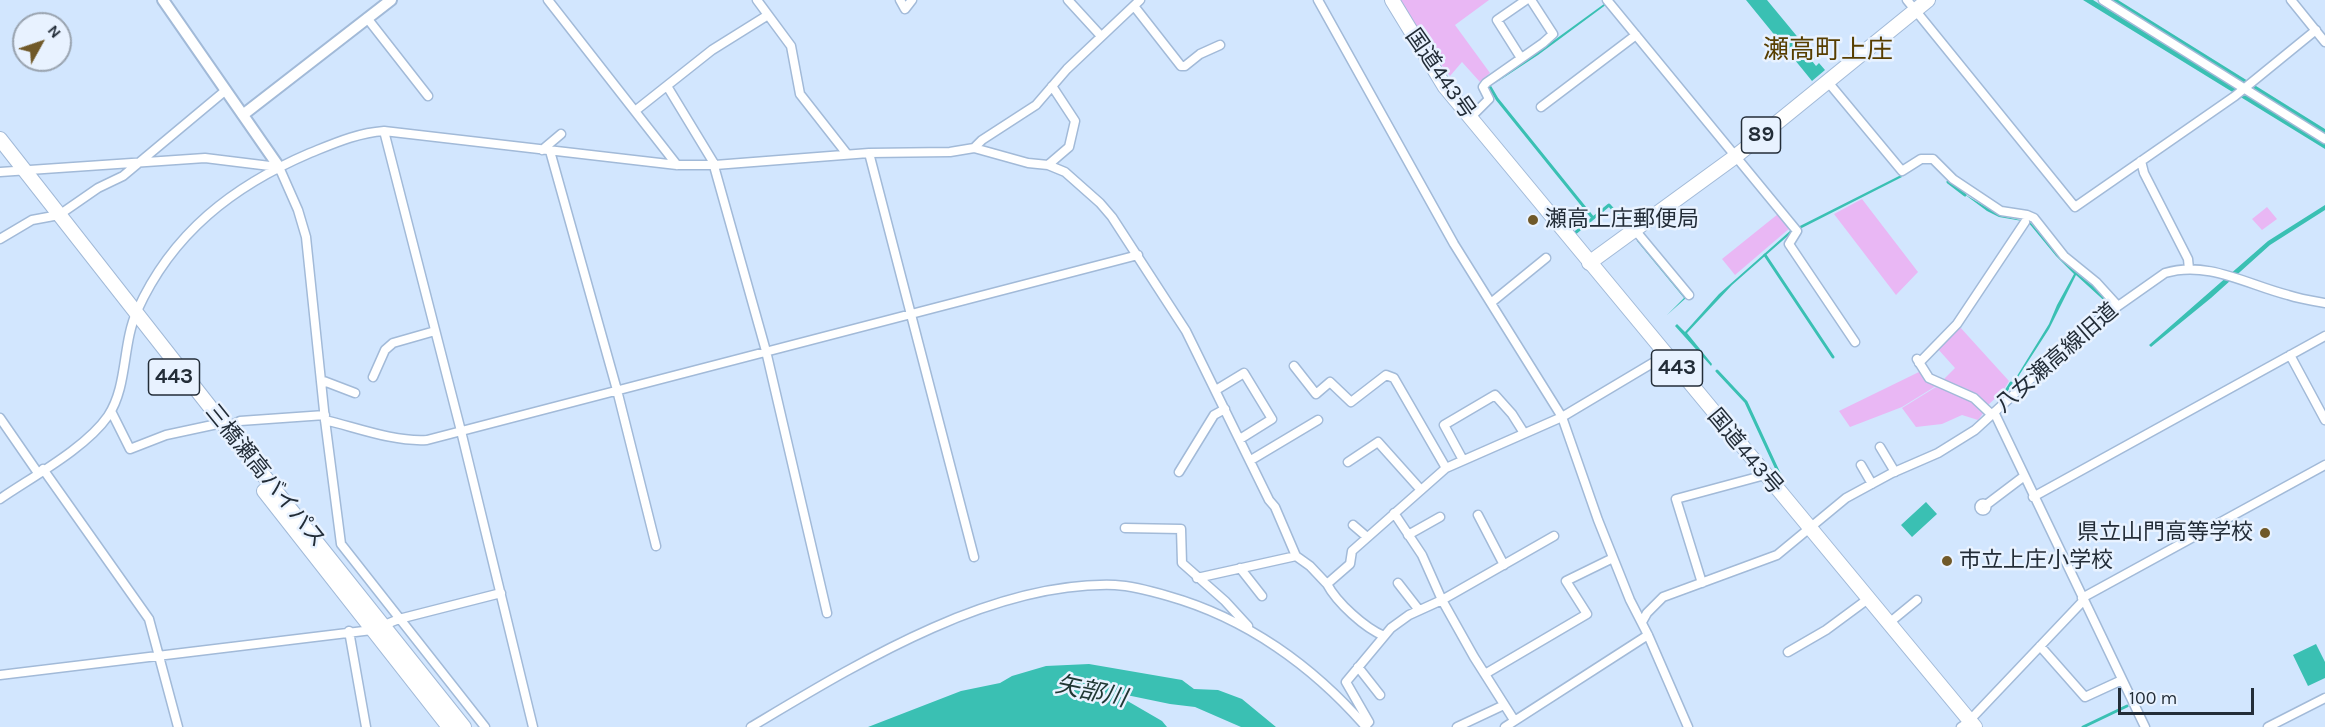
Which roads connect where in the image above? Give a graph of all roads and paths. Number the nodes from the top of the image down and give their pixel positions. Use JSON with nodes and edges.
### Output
{"nodes":[{"id":1,"x":163,"y":0,"type":"edge"},
{"id":2,"x":391,"y":0,"type":"edge"},
{"id":3,"x":548,"y":0,"type":"edge"},
{"id":4,"x":757,"y":0,"type":"edge"},
{"id":5,"x":900,"y":0,"type":"edge"},
{"id":6,"x":912,"y":0,"type":"edge"},
{"id":7,"x":1068,"y":0,"type":"edge"},
{"id":8,"x":1318,"y":0,"type":"edge"},
{"id":9,"x":1392,"y":0,"type":"edge"},
{"id":10,"x":1526,"y":0,"type":"edge"},
{"id":11,"x":1531,"y":0,"type":"edge"},
{"id":12,"x":1607,"y":0,"type":"edge"},
{"id":13,"x":1928,"y":0,"type":"edge"},
{"id":14,"x":2103,"y":0,"type":"edge"},
{"id":15,"x":2291,"y":0,"type":"edge"},
{"id":16,"x":1137,"y":3,"type":"edge"},
{"id":17,"x":1911,"y":5,"type":"edge"},
{"id":18,"x":768,"y":15,"type":"junction"},
{"id":19,"x":367,"y":18,"type":"junction"},
{"id":20,"x":2316,"y":30,"type":"junction"},
{"id":21,"x":1636,"y":35,"type":"junction"},
{"id":22,"x":1101,"y":36,"type":"junction"},
{"id":23,"x":2325,"y":42,"type":"edge"},
{"id":24,"x":1220,"y":45,"type":"dead end"},
{"id":25,"x":1521,"y":58,"type":"junction"},
{"id":26,"x":1828,"y":82,"type":"junction"},
{"id":27,"x":667,"y":86,"type":"junction"},
{"id":28,"x":1052,"y":86,"type":"junction"},
{"id":29,"x":2245,"y":89,"type":"junction"},
{"id":30,"x":226,"y":90,"type":"junction"},
{"id":31,"x":428,"y":96,"type":"dead end"},
{"id":32,"x":1541,"y":107,"type":"dead end"},
{"id":33,"x":635,"y":111,"type":"junction"},
{"id":34,"x":244,"y":114,"type":"junction"},
{"id":35,"x":1474,"y":114,"type":"dead end"},
{"id":36,"x":384,"y":131,"type":"junction"},
{"id":37,"x":561,"y":134,"type":"dead end"},
{"id":38,"x":0,"y":139,"type":"edge"},
{"id":39,"x":2325,"y":139,"type":"edge"},
{"id":40,"x":974,"y":148,"type":"junction"},
{"id":41,"x":546,"y":151,"type":"junction"},
{"id":42,"x":869,"y":153,"type":"junction"},
{"id":43,"x":0,"y":154,"type":"edge"},
{"id":44,"x":847,"y":154,"type":"junction"},
{"id":45,"x":1736,"y":156,"type":"junction"},
{"id":46,"x":140,"y":162,"type":"junction"},
{"id":47,"x":2140,"y":162,"type":"junction"},
{"id":48,"x":677,"y":165,"type":"junction"},
{"id":49,"x":1048,"y":165,"type":"junction"},
{"id":50,"x":715,"y":166,"type":"junction"},
{"id":51,"x":279,"y":167,"type":"junction"},
{"id":52,"x":12,"y":171,"type":"edge"},
{"id":53,"x":55,"y":216,"type":"junction"},
{"id":54,"x":2025,"y":222,"type":"dead end"},
{"id":55,"x":1635,"y":230,"type":"junction"},
{"id":56,"x":0,"y":239,"type":"edge"},
{"id":57,"x":1138,"y":255,"type":"junction"},
{"id":58,"x":1546,"y":258,"type":"dead end"},
{"id":59,"x":1589,"y":263,"type":"junction"},
{"id":60,"x":2189,"y":270,"type":"junction"},
{"id":61,"x":1689,"y":296,"type":"dead end"},
{"id":62,"x":1492,"y":302,"type":"junction"},
{"id":63,"x":2325,"y":303,"type":"edge"},
{"id":64,"x":2117,"y":305,"type":"junction"},
{"id":65,"x":912,"y":314,"type":"junction"},
{"id":66,"x":135,"y":319,"type":"junction"},
{"id":67,"x":435,"y":331,"type":"junction"},
{"id":68,"x":2325,"y":336,"type":"edge"},
{"id":69,"x":1855,"y":342,"type":"dead end"},
{"id":70,"x":766,"y":351,"type":"junction"},
{"id":71,"x":1666,"y":355,"type":"junction"},
{"id":72,"x":2290,"y":355,"type":"junction"},
{"id":73,"x":1294,"y":366,"type":"dead end"},
{"id":74,"x":373,"y":376,"type":"dead end"},
{"id":75,"x":321,"y":380,"type":"junction"},
{"id":76,"x":617,"y":390,"type":"junction"},
{"id":77,"x":1216,"y":390,"type":"junction"},
{"id":78,"x":355,"y":393,"type":"dead end"},
{"id":79,"x":1225,"y":409,"type":"junction"},
{"id":80,"x":111,"y":411,"type":"junction"},
{"id":81,"x":1992,"y":413,"type":"junction"},
{"id":82,"x":325,"y":417,"type":"junction"},
{"id":83,"x":1562,"y":417,"type":"junction"},
{"id":84,"x":0,"y":418,"type":"edge"},
{"id":85,"x":1318,"y":420,"type":"dead end"},
{"id":86,"x":2325,"y":420,"type":"edge"},
{"id":87,"x":220,"y":425,"type":"junction"},
{"id":88,"x":461,"y":431,"type":"junction"},
{"id":89,"x":1524,"y":434,"type":"junction"},
{"id":90,"x":1240,"y":439,"type":"junction"},
{"id":91,"x":1880,"y":447,"type":"dead end"},
{"id":92,"x":1251,"y":460,"type":"junction"},
{"id":93,"x":1463,"y":460,"type":"junction"},
{"id":94,"x":1348,"y":462,"type":"dead end"},
{"id":95,"x":1861,"y":465,"type":"dead end"},
{"id":96,"x":2325,"y":465,"type":"edge"},
{"id":97,"x":1446,"y":468,"type":"junction"},
{"id":98,"x":41,"y":471,"type":"junction"},
{"id":99,"x":1179,"y":472,"type":"dead end"},
{"id":100,"x":1895,"y":472,"type":"junction"},
{"id":101,"x":1765,"y":476,"type":"junction"},
{"id":102,"x":2023,"y":477,"type":"junction"},
{"id":103,"x":1872,"y":484,"type":"junction"},
{"id":104,"x":1421,"y":490,"type":"junction"},
{"id":105,"x":2033,"y":497,"type":"junction"},
{"id":106,"x":0,"y":499,"type":"edge"},
{"id":107,"x":1986,"y":505,"type":"dead end"},
{"id":108,"x":1394,"y":513,"type":"junction"},
{"id":109,"x":1478,"y":515,"type":"dead end"},
{"id":110,"x":1440,"y":517,"type":"dead end"},
{"id":111,"x":1353,"y":525,"type":"dead end"},
{"id":112,"x":1125,"y":528,"type":"dead end"},
{"id":113,"x":1810,"y":530,"type":"junction"},
{"id":114,"x":1408,"y":535,"type":"junction"},
{"id":115,"x":1554,"y":536,"type":"dead end"},
{"id":116,"x":1367,"y":537,"type":"junction"},
{"id":117,"x":656,"y":546,"type":"dead end"},
{"id":118,"x":1296,"y":556,"type":"junction"},
{"id":119,"x":974,"y":557,"type":"dead end"},
{"id":120,"x":1613,"y":558,"type":"junction"},
{"id":121,"x":1504,"y":565,"type":"junction"},
{"id":122,"x":1240,"y":568,"type":"junction"},
{"id":123,"x":1197,"y":578,"type":"junction"},
{"id":124,"x":1398,"y":583,"type":"dead end"},
{"id":125,"x":1702,"y":583,"type":"junction"},
{"id":126,"x":1327,"y":584,"type":"junction"},
{"id":127,"x":501,"y":593,"type":"junction"},
{"id":128,"x":1262,"y":596,"type":"dead end"},
{"id":129,"x":1868,"y":599,"type":"junction"},
{"id":130,"x":1442,"y":600,"type":"junction"},
{"id":131,"x":1917,"y":600,"type":"dead end"},
{"id":132,"x":2083,"y":600,"type":"junction"},
{"id":133,"x":1419,"y":609,"type":"junction"},
{"id":134,"x":827,"y":613,"type":"dead end"},
{"id":135,"x":399,"y":619,"type":"junction"},
{"id":136,"x":1642,"y":622,"type":"junction"},
{"id":137,"x":1888,"y":623,"type":"junction"},
{"id":138,"x":378,"y":628,"type":"junction"},
{"id":139,"x":349,"y":631,"type":"junction"},
{"id":140,"x":1253,"y":631,"type":"junction"},
{"id":141,"x":1648,"y":635,"type":"junction"},
{"id":142,"x":1384,"y":636,"type":"junction"},
{"id":143,"x":2040,"y":646,"type":"junction"},
{"id":144,"x":1788,"y":652,"type":"dead end"},
{"id":145,"x":160,"y":656,"type":"junction"},
{"id":146,"x":1358,"y":667,"type":"junction"},
{"id":147,"x":1485,"y":674,"type":"junction"},
{"id":148,"x":0,"y":675,"type":"edge"},
{"id":149,"x":2122,"y":680,"type":"junction"},
{"id":150,"x":1380,"y":695,"type":"dead end"},
{"id":151,"x":2325,"y":698,"type":"edge"},
{"id":152,"x":1504,"y":705,"type":"junction"},
{"id":153,"x":1514,"y":720,"type":"junction"},
{"id":154,"x":1967,"y":725,"type":"edge"},
{"id":155,"x":1368,"y":726,"type":"edge"},
{"id":156,"x":178,"y":727,"type":"edge"},
{"id":157,"x":366,"y":727,"type":"edge"},
{"id":158,"x":449,"y":727,"type":"edge"},
{"id":159,"x":464,"y":727,"type":"edge"},
{"id":160,"x":485,"y":727,"type":"edge"},
{"id":161,"x":533,"y":727,"type":"edge"},
{"id":162,"x":751,"y":727,"type":"edge"},
{"id":163,"x":1458,"y":727,"type":"edge"},
{"id":164,"x":1505,"y":727,"type":"edge"},
{"id":165,"x":1688,"y":727,"type":"edge"},
{"id":166,"x":2145,"y":727,"type":"edge"},
{"id":167,"x":2268,"y":727,"type":"edge"}],
"edges":[{"from":1,"to":30,"type":"street"},
{"from":2,"to":19,"type":"street"},
{"from":3,"to":33,"type":"street"},
{"from":4,"to":18,"type":"street"},
{"from":5,"to":6,"type":"street"},
{"from":7,"to":22,"type":"street"},
{"from":8,"to":62,"type":"street"},
{"from":9,"to":59,"type":"main road","name":"国道443号","number":"443"},
{"from":10,"to":25,"type":"street"},
{"from":11,"to":25,"type":"street"},
{"from":12,"to":21,"type":"street"},
{"from":13,"to":17,"type":"main road","number":"89"},
{"from":14,"to":29,"type":"street"},
{"from":15,"to":20,"type":"street"},
{"from":16,"to":22,"type":"street"},
{"from":16,"to":24,"type":"street"},
{"from":17,"to":26,"type":"main road","number":"89"},
{"from":17,"to":47,"type":"street"},
{"from":18,"to":27,"type":"street"},
{"from":18,"to":44,"type":"street"},
{"from":19,"to":31,"type":"street"},
{"from":19,"to":34,"type":"street"},
{"from":20,"to":23,"type":"street"},
{"from":20,"to":29,"type":"street"},
{"from":21,"to":32,"type":"street"},
{"from":21,"to":45,"type":"street"},
{"from":22,"to":28,"type":"street"},
{"from":25,"to":35,"type":"street"},
{"from":26,"to":45,"type":"main road","number":"89"},
{"from":26,"to":64,"type":"street"},
{"from":27,"to":33,"type":"street"},
{"from":27,"to":50,"type":"street"},
{"from":28,"to":40,"type":"street"},
{"from":28,"to":49,"type":"street"},
{"from":29,"to":39,"type":"street"},
{"from":29,"to":47,"type":"street"},
{"from":30,"to":34,"type":"street"},
{"from":30,"to":46,"type":"street"},
{"from":33,"to":48,"type":"street"},
{"from":34,"to":51,"type":"street"},
{"from":36,"to":41,"type":"street"},
{"from":36,"to":51,"type":"street"},
{"from":36,"to":67,"type":"street"},
{"from":37,"to":41,"type":"street"},
{"from":38,"to":52,"type":"main road","name":"三橋瀬高バイパス","number":"443"},
{"from":40,"to":42,"type":"street"},
{"from":40,"to":49,"type":"street"},
{"from":41,"to":48,"type":"street"},
{"from":41,"to":76,"type":"street"},
{"from":42,"to":44,"type":"street"},
{"from":42,"to":65,"type":"street"},
{"from":43,"to":52,"type":"main road","name":"三橋瀬高バイパス","number":"443"},
{"from":44,"to":50,"type":"street"},
{"from":45,"to":55,"type":"main road","number":"89"},
{"from":45,"to":69,"type":"street"},
{"from":46,"to":51,"type":"street"},
{"from":46,"to":52,"type":"street"},
{"from":46,"to":53,"type":"street"},
{"from":47,"to":60,"type":"street"},
{"from":48,"to":50,"type":"street"},
{"from":49,"to":57,"type":"street"},
{"from":50,"to":70,"type":"street"},
{"from":51,"to":66,"type":"street"},
{"from":51,"to":75,"type":"street"},
{"from":52,"to":53,"type":"main road","name":"三橋瀬高バイパス","number":"443"},
{"from":53,"to":56,"type":"street"},
{"from":53,"to":66,"type":"main road","name":"三橋瀬高バイパス","number":"443"},
{"from":54,"to":81,"type":"street"},
{"from":55,"to":59,"type":"main road","number":"89"},
{"from":55,"to":61,"type":"street"},
{"from":57,"to":65,"type":"street"},
{"from":57,"to":77,"type":"street"},
{"from":58,"to":62,"type":"street"},
{"from":59,"to":71,"type":"main road","name":"国道443号","number":"443"},
{"from":60,"to":63,"type":"street","name":"八女瀬高線旧道"},
{"from":60,"to":64,"type":"street","name":"八女瀬高線旧道"},
{"from":62,"to":83,"type":"street"},
{"from":64,"to":81,"type":"street","name":"八女瀬高線旧道"},
{"from":65,"to":70,"type":"street"},
{"from":65,"to":119,"type":"street"},
{"from":66,"to":80,"type":"street"},
{"from":66,"to":87,"type":"main road","name":"三橋瀬高バイパス","number":"443"},
{"from":67,"to":74,"type":"street"},
{"from":67,"to":88,"type":"street"},
{"from":68,"to":72,"type":"street"},
{"from":70,"to":76,"type":"street"},
{"from":70,"to":134,"type":"street"},
{"from":71,"to":83,"type":"street"},
{"from":71,"to":101,"type":"main road","name":"国道443号","number":"443"},
{"from":72,"to":86,"type":"street"},
{"from":72,"to":105,"type":"street"},
{"from":73,"to":97,"type":"street"},
{"from":75,"to":78,"type":"street"},
{"from":75,"to":82,"type":"street"},
{"from":76,"to":88,"type":"street"},
{"from":76,"to":117,"type":"street"},
{"from":77,"to":79,"type":"street"},
{"from":77,"to":90,"type":"street"},
{"from":79,"to":90,"type":"street"},
{"from":79,"to":99,"type":"street"},
{"from":80,"to":87,"type":"street"},
{"from":80,"to":98,"type":"street"},
{"from":81,"to":100,"type":"street","name":"八女瀬高線旧道"},
{"from":81,"to":102,"type":"street"},
{"from":82,"to":87,"type":"street"},
{"from":82,"to":88,"type":"street"},
{"from":82,"to":135,"type":"street"},
{"from":83,"to":89,"type":"street"},
{"from":83,"to":120,"type":"street"},
{"from":84,"to":98,"type":"street"},
{"from":85,"to":92,"type":"street"},
{"from":87,"to":138,"type":"main road","name":"三橋瀬高バイパス","number":"443"},
{"from":88,"to":127,"type":"street"},
{"from":89,"to":93,"type":"street"},
{"from":89,"to":93,"type":"street"},
{"from":90,"to":92,"type":"street"},
{"from":91,"to":100,"type":"street"},
{"from":92,"to":118,"type":"street"},
{"from":93,"to":97,"type":"street"},
{"from":94,"to":104,"type":"street"},
{"from":95,"to":103,"type":"street"},
{"from":96,"to":132,"type":"street"},
{"from":97,"to":104,"type":"street"},
{"from":98,"to":106,"type":"street"},
{"from":98,"to":145,"type":"street"},
{"from":100,"to":103,"type":"street","name":"八女瀬高線旧道"},
{"from":101,"to":113,"type":"main road","name":"国道443号","number":"443"},
{"from":101,"to":125,"type":"street"},
{"from":102,"to":105,"type":"street"},
{"from":102,"to":107,"type":"street"},
{"from":103,"to":113,"type":"street","name":"八女瀬高線旧道"},
{"from":104,"to":108,"type":"street"},
{"from":105,"to":132,"type":"street"},
{"from":108,"to":114,"type":"street"},
{"from":108,"to":116,"type":"street"},
{"from":109,"to":121,"type":"street"},
{"from":110,"to":114,"type":"street"},
{"from":111,"to":116,"type":"street"},
{"from":112,"to":123,"type":"street"},
{"from":113,"to":125,"type":"street","name":"八女瀬高線旧道"},
{"from":113,"to":129,"type":"main road","name":"国道443号","number":"443"},
{"from":114,"to":130,"type":"street"},
{"from":115,"to":121,"type":"street"},
{"from":116,"to":126,"type":"street"},
{"from":118,"to":122,"type":"street"},
{"from":118,"to":126,"type":"street"},
{"from":120,"to":136,"type":"street"},
{"from":120,"to":147,"type":"street"},
{"from":121,"to":130,"type":"street"},
{"from":122,"to":123,"type":"street"},
{"from":122,"to":128,"type":"street"},
{"from":123,"to":140,"type":"street"},
{"from":124,"to":133,"type":"street"},
{"from":125,"to":136,"type":"street","name":"八女瀬高線旧道"},
{"from":126,"to":142,"type":"street"},
{"from":127,"to":135,"type":"street"},
{"from":127,"to":161,"type":"street"},
{"from":129,"to":137,"type":"main road","name":"国道443号","number":"443"},
{"from":129,"to":144,"type":"street"},
{"from":130,"to":133,"type":"street"},
{"from":130,"to":147,"type":"street"},
{"from":131,"to":137,"type":"street"},
{"from":132,"to":143,"type":"street"},
{"from":132,"to":149,"type":"street"},
{"from":133,"to":142,"type":"street"},
{"from":135,"to":138,"type":"street"},
{"from":135,"to":160,"type":"street"},
{"from":136,"to":141,"type":"street"},
{"from":137,"to":154,"type":"main road","name":"国道443号","number":"443"},
{"from":138,"to":139,"type":"street"},
{"from":138,"to":158,"type":"main road","name":"三橋瀬高バイパス","number":"443"},
{"from":138,"to":159,"type":"main road","name":"三橋瀬高バイパス","number":"443"},
{"from":139,"to":145,"type":"street"},
{"from":139,"to":157,"type":"street"},
{"from":140,"to":155,"type":"street"},
{"from":140,"to":162,"type":"street"},
{"from":141,"to":153,"type":"street"},
{"from":141,"to":165,"type":"street"},
{"from":142,"to":146,"type":"street"},
{"from":143,"to":149,"type":"street"},
{"from":143,"to":154,"type":"street"},
{"from":145,"to":148,"type":"street"},
{"from":145,"to":156,"type":"street"},
{"from":146,"to":150,"type":"street"},
{"from":146,"to":155,"type":"street"},
{"from":147,"to":152,"type":"street"},
{"from":149,"to":166,"type":"street"},
{"from":151,"to":167,"type":"street"},
{"from":152,"to":153,"type":"street"},
{"from":152,"to":163,"type":"street"},
{"from":153,"to":164,"type":"street"}]}
